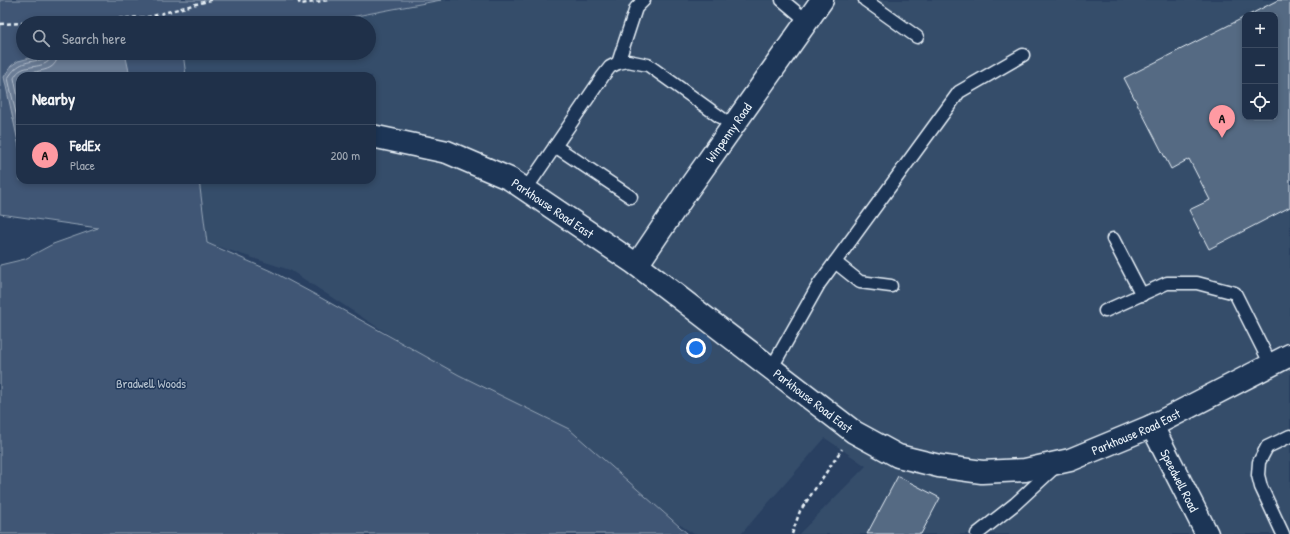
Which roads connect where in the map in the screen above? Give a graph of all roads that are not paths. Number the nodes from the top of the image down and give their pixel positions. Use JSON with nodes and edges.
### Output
{"nodes":[{"id":1,"x":644,"y":0,"type":"edge"},
{"id":2,"x":782,"y":0,"type":"edge"},
{"id":3,"x":822,"y":0,"type":"edge"},
{"id":4,"x":865,"y":0,"type":"edge"},
{"id":5,"x":807,"y":21,"type":"junction"},
{"id":6,"x":917,"y":37,"type":"dead end"},
{"id":7,"x":1023,"y":55,"type":"dead end"},
{"id":8,"x":618,"y":63,"type":"junction"},
{"id":9,"x":734,"y":127,"type":"junction"},
{"id":10,"x":376,"y":137,"type":"edge"},
{"id":11,"x":555,"y":146,"type":"junction"},
{"id":12,"x":526,"y":189,"type":"junction"},
{"id":13,"x":631,"y":197,"type":"dead end"},
{"id":14,"x":1113,"y":239,"type":"dead end"},
{"id":15,"x":835,"y":262,"type":"junction"},
{"id":16,"x":636,"y":266,"type":"junction"},
{"id":17,"x":891,"y":286,"type":"dead end"},
{"id":18,"x":1142,"y":295,"type":"junction"},
{"id":19,"x":1105,"y":311,"type":"dead end"},
{"id":20,"x":1290,"y":355,"type":"edge"},
{"id":21,"x":1270,"y":365,"type":"junction"},
{"id":22,"x":771,"y":369,"type":"junction"},
{"id":23,"x":1152,"y":426,"type":"junction"},
{"id":24,"x":1290,"y":436,"type":"edge"},
{"id":25,"x":1060,"y":462,"type":"junction"},
{"id":26,"x":977,"y":534,"type":"edge"},
{"id":27,"x":1207,"y":534,"type":"edge"},
{"id":28,"x":1283,"y":534,"type":"edge"}],
"edges":[{"from":1,"to":8,"type":"lane"},
{"from":2,"to":5,"type":"lane"},
{"from":3,"to":5,"type":"street","name":"Winpenny Road"},
{"from":4,"to":6,"type":"lane"},
{"from":5,"to":9,"type":"street","name":"Winpenny Road"},
{"from":7,"to":15,"type":"lane"},
{"from":8,"to":9,"type":"lane"},
{"from":8,"to":11,"type":"lane"},
{"from":9,"to":16,"type":"street","name":"Winpenny Road"},
{"from":10,"to":12,"type":"street","name":"Parkhouse Road East"},
{"from":11,"to":12,"type":"lane"},
{"from":11,"to":13,"type":"lane"},
{"from":12,"to":16,"type":"street","name":"Parkhouse Road East"},
{"from":14,"to":18,"type":"lane"},
{"from":15,"to":17,"type":"lane"},
{"from":15,"to":22,"type":"lane"},
{"from":16,"to":22,"type":"street","name":"Parkhouse Road East"},
{"from":18,"to":19,"type":"lane"},
{"from":18,"to":21,"type":"lane"},
{"from":20,"to":21,"type":"street","name":"Parkhouse Road East"},
{"from":21,"to":23,"type":"street","name":"Parkhouse Road East"},
{"from":22,"to":25,"type":"street","name":"Parkhouse Road East"},
{"from":23,"to":25,"type":"street","name":"Parkhouse Road East"},
{"from":23,"to":27,"type":"street","name":"Speedwell Road"},
{"from":24,"to":28,"type":"lane"},
{"from":25,"to":26,"type":"lane"}]}
